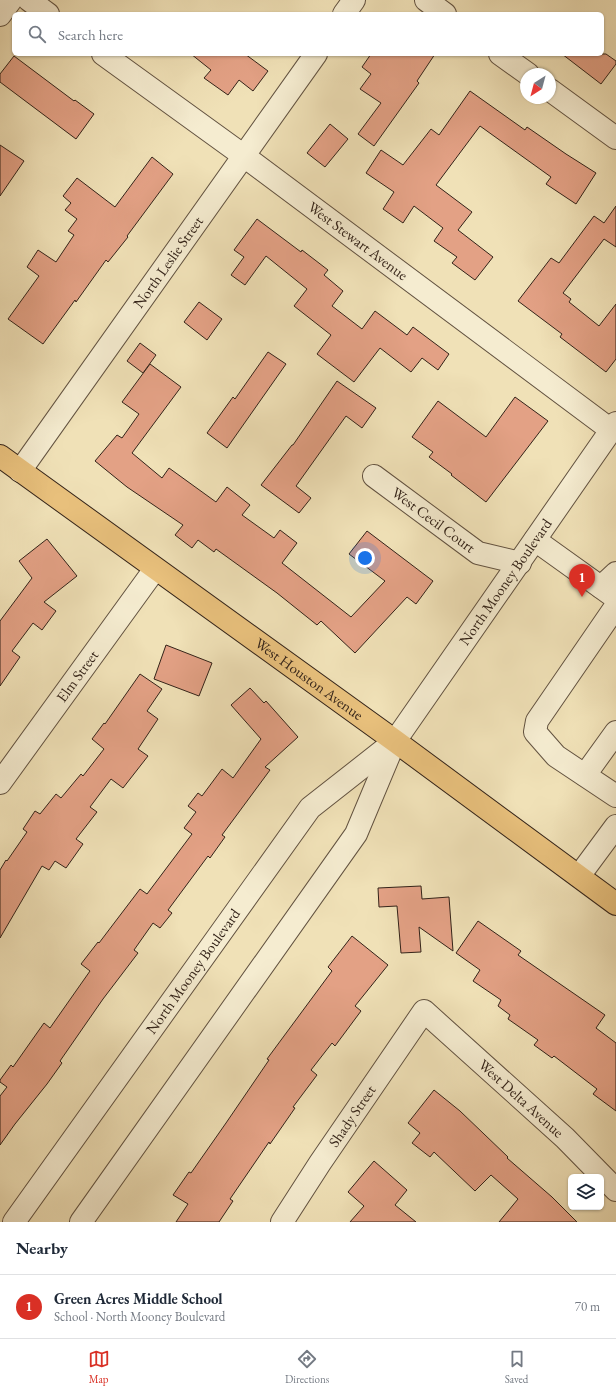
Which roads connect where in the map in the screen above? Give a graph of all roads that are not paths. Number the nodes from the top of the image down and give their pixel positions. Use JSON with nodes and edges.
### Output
{"nodes":[{"id":1,"x":11,"y":0,"type":"edge"},
{"id":2,"x":29,"y":0,"type":"edge"},
{"id":3,"x":354,"y":0,"type":"edge"},
{"id":4,"x":426,"y":0,"type":"edge"},
{"id":5,"x":45,"y":12,"type":"edge"},
{"id":6,"x":345,"y":12,"type":"edge"},
{"id":7,"x":442,"y":12,"type":"edge"},
{"id":8,"x":0,"y":15,"type":"edge"},
{"id":9,"x":106,"y":56,"type":"edge"},
{"id":10,"x":315,"y":56,"type":"edge"},
{"id":11,"x":503,"y":56,"type":"edge"},
{"id":12,"x":520,"y":68,"type":"edge"},
{"id":13,"x":556,"y":94,"type":"edge"},
{"id":14,"x":616,"y":138,"type":"edge"},
{"id":15,"x":244,"y":156,"type":"junction"},
{"id":16,"x":613,"y":426,"type":"edge"},
{"id":17,"x":0,"y":456,"type":"edge"},
{"id":18,"x":20,"y":471,"type":"junction"},
{"id":19,"x":374,"y":476,"type":"dead end"},
{"id":20,"x":535,"y":540,"type":"junction"},
{"id":21,"x":520,"y":563,"type":"junction"},
{"id":22,"x":155,"y":569,"type":"junction"},
{"id":23,"x":611,"y":586,"type":"edge"},
{"id":24,"x":616,"y":606,"type":"edge"},
{"id":25,"x":616,"y":732,"type":"edge"},
{"id":26,"x":395,"y":741,"type":"junction"},
{"id":27,"x":585,"y":775,"type":"junction"},
{"id":28,"x":0,"y":783,"type":"edge"},
{"id":29,"x":616,"y":796,"type":"edge"},
{"id":30,"x":616,"y":826,"type":"edge"},
{"id":31,"x":579,"y":876,"type":"junction"},
{"id":32,"x":616,"y":904,"type":"edge"},
{"id":33,"x":424,"y":1011,"type":"joint"},
{"id":34,"x":616,"y":1190,"type":"edge"},
{"id":35,"x":14,"y":1222,"type":"edge"},
{"id":36,"x":81,"y":1222,"type":"edge"},
{"id":37,"x":282,"y":1222,"type":"edge"}],
"edges":[{"from":1,"to":8,"type":"street"},
{"from":2,"to":5,"type":"street"},
{"from":3,"to":6,"type":"street"},
{"from":4,"to":7,"type":"street"},
{"from":9,"to":15,"type":"street","name":"West Stewart Avenue"},
{"from":10,"to":15,"type":"street","name":"North Leslie Street"},
{"from":11,"to":12,"type":"street"},
{"from":13,"to":14,"type":"street"},
{"from":15,"to":16,"type":"street","name":"West Stewart Avenue"},
{"from":15,"to":18,"type":"street","name":"North Leslie Street"},
{"from":16,"to":20,"type":"street","name":"North Mooney Boulevard"},
{"from":17,"to":18,"type":"main road","name":"West Houston Avenue"},
{"from":18,"to":22,"type":"main road","name":"West Houston Avenue"},
{"from":19,"to":21,"type":"street","name":"West Cecil Court"},
{"from":20,"to":21,"type":"street","name":"North Mooney Boulevard"},
{"from":20,"to":23,"type":"street"},
{"from":21,"to":26,"type":"street","name":"North Mooney Boulevard"},
{"from":22,"to":26,"type":"main road","name":"West Houston Avenue"},
{"from":22,"to":28,"type":"street","name":"Elm Street"},
{"from":24,"to":27,"type":"street"},
{"from":25,"to":27,"type":"street"},
{"from":26,"to":31,"type":"main road","name":"West Houston Avenue"},
{"from":26,"to":35,"type":"street","name":"North Mooney Boulevard"},
{"from":26,"to":36,"type":"street","name":"North Mooney Boulevard"},
{"from":27,"to":29,"type":"street"},
{"from":30,"to":31,"type":"street"},
{"from":31,"to":32,"type":"main road","name":"West Houston Avenue"},
{"from":33,"to":34,"type":"street","name":"West Delta Avenue"},
{"from":33,"to":37,"type":"street","name":"Shady Street"}]}
